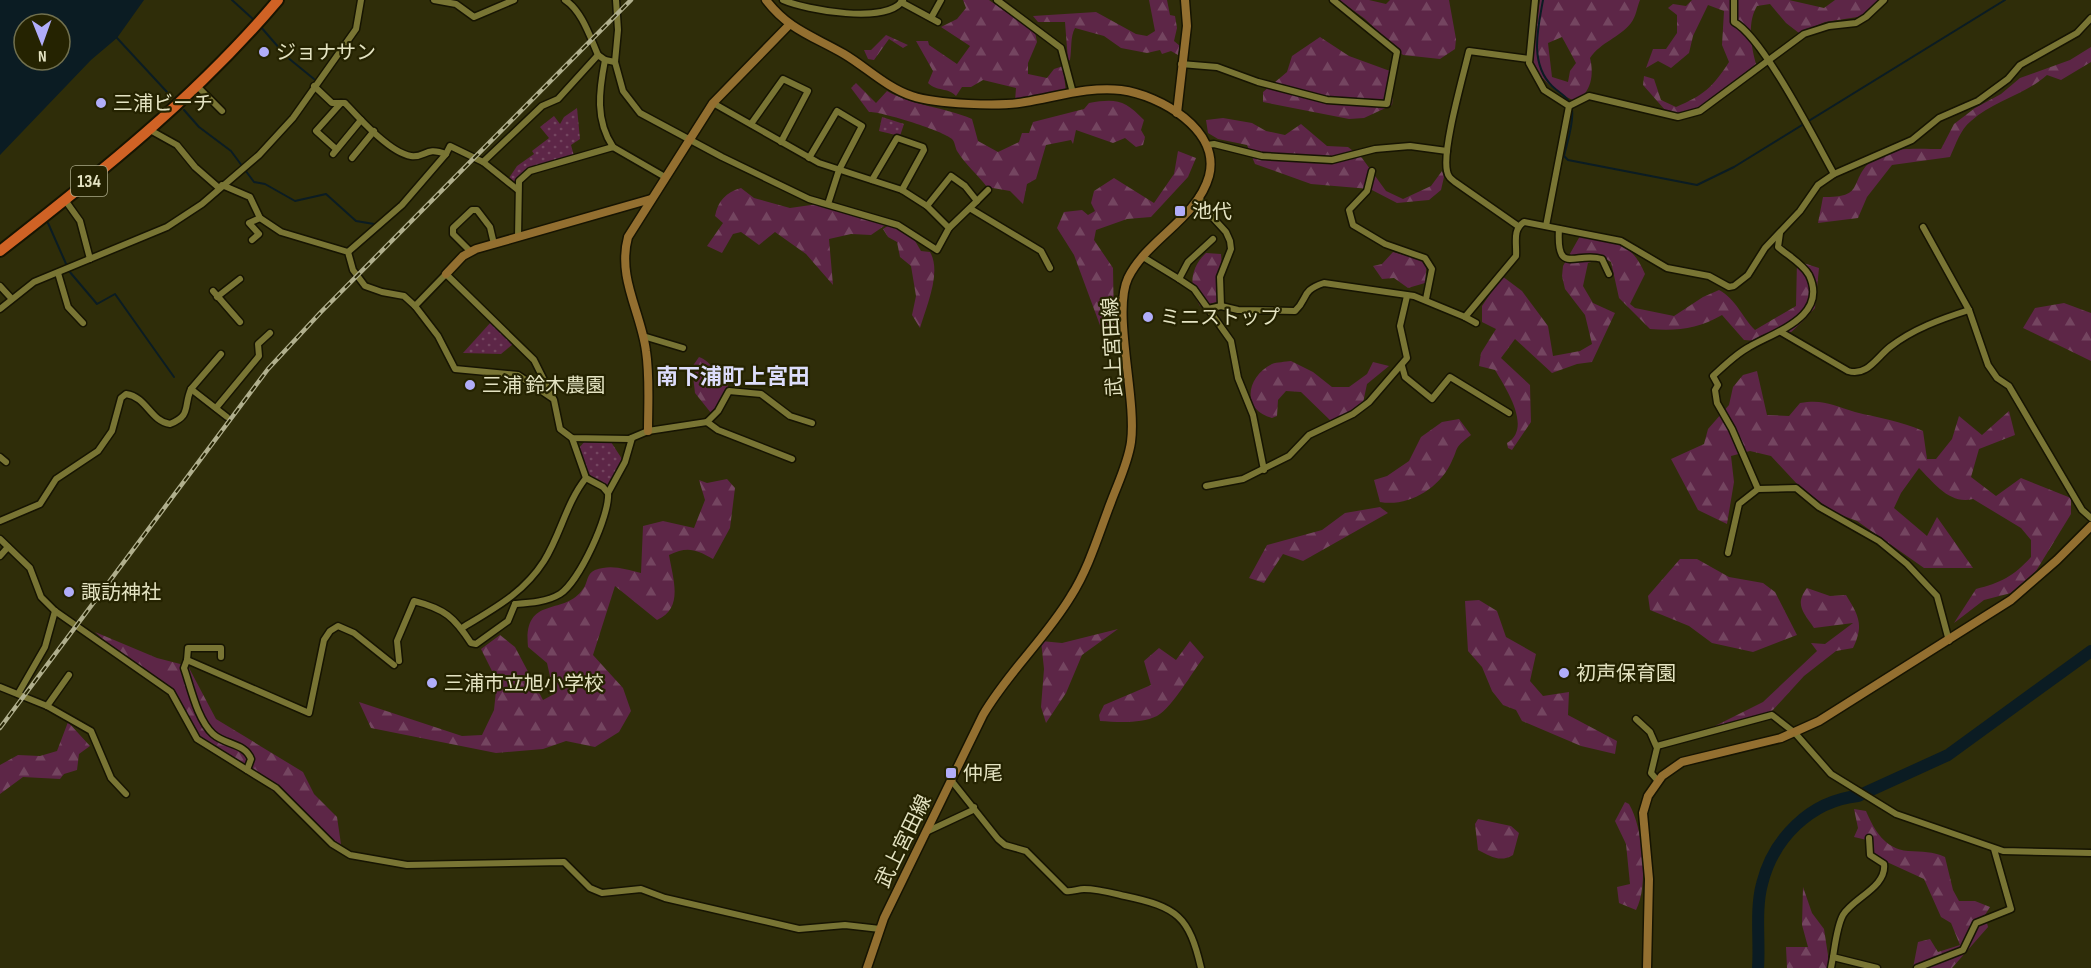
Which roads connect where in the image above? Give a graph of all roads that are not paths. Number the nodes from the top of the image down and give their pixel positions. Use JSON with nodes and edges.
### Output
{"nodes":[{"id":1,"x":278,"y":0,"type":"edge"},
{"id":2,"x":361,"y":0,"type":"edge"},
{"id":3,"x":434,"y":0,"type":"edge"},
{"id":4,"x":514,"y":0,"type":"edge"},
{"id":5,"x":566,"y":0,"type":"edge"},
{"id":6,"x":616,"y":0,"type":"edge"},
{"id":7,"x":765,"y":0,"type":"edge"},
{"id":8,"x":783,"y":0,"type":"edge"},
{"id":9,"x":941,"y":0,"type":"edge"},
{"id":10,"x":997,"y":0,"type":"edge"},
{"id":11,"x":1185,"y":0,"type":"edge"},
{"id":12,"x":1333,"y":0,"type":"edge"},
{"id":13,"x":1535,"y":0,"type":"edge"},
{"id":14,"x":1734,"y":0,"type":"edge"},
{"id":15,"x":1884,"y":0,"type":"edge"},
{"id":16,"x":902,"y":1,"type":"edge"},
{"id":17,"x":575,"y":2,"type":"edge"},
{"id":18,"x":931,"y":18,"type":"junction"},
{"id":19,"x":2091,"y":18,"type":"edge"},
{"id":20,"x":938,"y":22,"type":"dead end"},
{"id":21,"x":789,"y":25,"type":"junction"},
{"id":22,"x":598,"y":55,"type":"junction"},
{"id":23,"x":1529,"y":59,"type":"junction"},
{"id":24,"x":604,"y":60,"type":"junction"},
{"id":25,"x":1768,"y":60,"type":"junction"},
{"id":26,"x":615,"y":62,"type":"junction"},
{"id":27,"x":1181,"y":64,"type":"junction"},
{"id":28,"x":197,"y":86,"type":"junction"},
{"id":29,"x":314,"y":86,"type":"junction"},
{"id":30,"x":1073,"y":93,"type":"junction"},
{"id":31,"x":341,"y":103,"type":"junction"},
{"id":32,"x":713,"y":103,"type":"junction"},
{"id":33,"x":1571,"y":105,"type":"junction"},
{"id":34,"x":222,"y":111,"type":"dead end"},
{"id":35,"x":1178,"y":113,"type":"junction"},
{"id":36,"x":361,"y":120,"type":"junction"},
{"id":37,"x":751,"y":124,"type":"junction"},
{"id":38,"x":150,"y":130,"type":"junction"},
{"id":39,"x":374,"y":131,"type":"junction"},
{"id":40,"x":690,"y":140,"type":"junction"},
{"id":41,"x":781,"y":142,"type":"junction"},
{"id":42,"x":1207,"y":145,"type":"junction"},
{"id":43,"x":613,"y":147,"type":"junction"},
{"id":44,"x":1447,"y":151,"type":"junction"},
{"id":45,"x":446,"y":154,"type":"junction"},
{"id":46,"x":352,"y":158,"type":"dead end"},
{"id":47,"x":808,"y":158,"type":"junction"},
{"id":48,"x":483,"y":162,"type":"junction"},
{"id":49,"x":839,"y":170,"type":"junction"},
{"id":50,"x":1372,"y":171,"type":"dead end"},
{"id":51,"x":1834,"y":174,"type":"junction"},
{"id":52,"x":665,"y":177,"type":"junction"},
{"id":53,"x":872,"y":180,"type":"junction"},
{"id":54,"x":220,"y":187,"type":"junction"},
{"id":55,"x":518,"y":190,"type":"junction"},
{"id":56,"x":902,"y":190,"type":"junction"},
{"id":57,"x":988,"y":190,"type":"dead end"},
{"id":58,"x":1199,"y":196,"type":"junction"},
{"id":59,"x":651,"y":199,"type":"junction"},
{"id":60,"x":65,"y":200,"type":"junction"},
{"id":61,"x":977,"y":201,"type":"junction"},
{"id":62,"x":828,"y":204,"type":"junction"},
{"id":63,"x":927,"y":206,"type":"junction"},
{"id":64,"x":971,"y":208,"type":"junction"},
{"id":65,"x":260,"y":218,"type":"junction"},
{"id":66,"x":1518,"y":226,"type":"junction"},
{"id":67,"x":1546,"y":226,"type":"junction"},
{"id":68,"x":1923,"y":226,"type":"dead end"},
{"id":69,"x":949,"y":228,"type":"junction"},
{"id":70,"x":1558,"y":229,"type":"junction"},
{"id":71,"x":1780,"y":231,"type":"junction"},
{"id":72,"x":518,"y":237,"type":"junction"},
{"id":73,"x":1213,"y":239,"type":"dead end"},
{"id":74,"x":252,"y":240,"type":"dead end"},
{"id":75,"x":494,"y":244,"type":"junction"},
{"id":76,"x":0,"y":251,"type":"edge"},
{"id":77,"x":348,"y":252,"type":"junction"},
{"id":78,"x":471,"y":252,"type":"junction"},
{"id":79,"x":1143,"y":257,"type":"junction"},
{"id":80,"x":90,"y":259,"type":"junction"},
{"id":81,"x":1050,"y":268,"type":"dead end"},
{"id":82,"x":58,"y":273,"type":"junction"},
{"id":83,"x":446,"y":274,"type":"junction"},
{"id":84,"x":1609,"y":274,"type":"dead end"},
{"id":85,"x":240,"y":279,"type":"dead end"},
{"id":86,"x":1179,"y":279,"type":"junction"},
{"id":87,"x":0,"y":286,"type":"edge"},
{"id":88,"x":1407,"y":296,"type":"junction"},
{"id":89,"x":11,"y":298,"type":"junction"},
{"id":90,"x":1425,"y":299,"type":"junction"},
{"id":91,"x":415,"y":306,"type":"junction"},
{"id":92,"x":1221,"y":306,"type":"junction"},
{"id":93,"x":0,"y":309,"type":"edge"},
{"id":94,"x":1208,"y":309,"type":"junction"},
{"id":95,"x":1969,"y":310,"type":"junction"},
{"id":96,"x":1465,"y":317,"type":"junction"},
{"id":97,"x":240,"y":322,"type":"dead end"},
{"id":98,"x":83,"y":323,"type":"dead end"},
{"id":99,"x":1476,"y":323,"type":"dead end"},
{"id":100,"x":1781,"y":332,"type":"junction"},
{"id":101,"x":270,"y":333,"type":"dead end"},
{"id":102,"x":643,"y":336,"type":"junction"},
{"id":103,"x":683,"y":348,"type":"dead end"},
{"id":104,"x":221,"y":354,"type":"dead end"},
{"id":105,"x":1402,"y":366,"type":"junction"},
{"id":106,"x":191,"y":389,"type":"junction"},
{"id":107,"x":554,"y":400,"type":"junction"},
{"id":108,"x":216,"y":408,"type":"junction"},
{"id":109,"x":1509,"y":413,"type":"dead end"},
{"id":110,"x":227,"y":417,"type":"dead end"},
{"id":111,"x":707,"y":422,"type":"junction"},
{"id":112,"x":812,"y":423,"type":"dead end"},
{"id":113,"x":648,"y":431,"type":"junction"},
{"id":114,"x":572,"y":438,"type":"junction"},
{"id":115,"x":632,"y":438,"type":"junction"},
{"id":116,"x":0,"y":457,"type":"edge"},
{"id":117,"x":792,"y":459,"type":"dead end"},
{"id":118,"x":6,"y":462,"type":"dead end"},
{"id":119,"x":1264,"y":470,"type":"junction"},
{"id":120,"x":586,"y":478,"type":"junction"},
{"id":121,"x":1206,"y":486,"type":"dead end"},
{"id":122,"x":1758,"y":489,"type":"junction"},
{"id":123,"x":608,"y":494,"type":"junction"},
{"id":124,"x":2091,"y":518,"type":"edge"},
{"id":125,"x":0,"y":521,"type":"edge"},
{"id":126,"x":2091,"y":526,"type":"edge"},
{"id":127,"x":0,"y":539,"type":"edge"},
{"id":128,"x":8,"y":547,"type":"junction"},
{"id":129,"x":1728,"y":553,"type":"dead end"},
{"id":130,"x":0,"y":556,"type":"edge"},
{"id":131,"x":512,"y":602,"type":"junction"},
{"id":132,"x":55,"y":611,"type":"junction"},
{"id":133,"x":462,"y":628,"type":"junction"},
{"id":134,"x":1949,"y":641,"type":"junction"},
{"id":135,"x":221,"y":657,"type":"dead end"},
{"id":136,"x":187,"y":660,"type":"junction"},
{"id":137,"x":69,"y":675,"type":"dead end"},
{"id":138,"x":0,"y":687,"type":"edge"},
{"id":139,"x":18,"y":694,"type":"junction"},
{"id":140,"x":47,"y":706,"type":"junction"},
{"id":141,"x":1636,"y":718,"type":"dead end"},
{"id":142,"x":1795,"y":733,"type":"junction"},
{"id":143,"x":1657,"y":747,"type":"junction"},
{"id":144,"x":247,"y":770,"type":"junction"},
{"id":145,"x":951,"y":780,"type":"junction"},
{"id":146,"x":1658,"y":781,"type":"junction"},
{"id":147,"x":126,"y":794,"type":"dead end"},
{"id":148,"x":974,"y":807,"type":"junction"},
{"id":149,"x":925,"y":832,"type":"junction"},
{"id":150,"x":1869,"y":838,"type":"dead end"},
{"id":151,"x":1994,"y":849,"type":"junction"},
{"id":152,"x":2091,"y":853,"type":"edge"},
{"id":153,"x":880,"y":929,"type":"junction"},
{"id":154,"x":1833,"y":957,"type":"junction"},
{"id":155,"x":867,"y":968,"type":"edge"},
{"id":156,"x":1201,"y":968,"type":"edge"},
{"id":157,"x":1647,"y":968,"type":"edge"},
{"id":158,"x":1831,"y":968,"type":"edge"},
{"id":159,"x":1877,"y":968,"type":"edge"},
{"id":160,"x":1917,"y":968,"type":"edge"}],
"edges":[{"from":1,"to":28,"type":"highway","number":"134"},
{"from":2,"to":29,"type":"street"},
{"from":3,"to":4,"type":"street"},
{"from":5,"to":17,"type":"street"},
{"from":6,"to":26,"type":"street"},
{"from":7,"to":21,"type":"street"},
{"from":8,"to":16,"type":"street"},
{"from":9,"to":18,"type":"street"},
{"from":10,"to":30,"type":"street"},
{"from":11,"to":27,"type":"street"},
{"from":12,"to":27,"type":"street"},
{"from":13,"to":23,"type":"street"},
{"from":14,"to":25,"type":"street"},
{"from":15,"to":25,"type":"street"},
{"from":16,"to":18,"type":"street"},
{"from":17,"to":22,"type":"street"},
{"from":18,"to":20,"type":"street"},
{"from":19,"to":51,"type":"street"},
{"from":21,"to":30,"type":"street"},
{"from":21,"to":32,"type":"street"},
{"from":22,"to":24,"type":"street"},
{"from":22,"to":48,"type":"street"},
{"from":23,"to":33,"type":"street"},
{"from":23,"to":44,"type":"street"},
{"from":24,"to":26,"type":"street"},
{"from":24,"to":43,"type":"street"},
{"from":25,"to":33,"type":"street"},
{"from":25,"to":51,"type":"street"},
{"from":26,"to":40,"type":"street"},
{"from":27,"to":35,"type":"street"},
{"from":28,"to":34,"type":"street"},
{"from":28,"to":38,"type":"highway","number":"134"},
{"from":29,"to":31,"type":"street"},
{"from":29,"to":54,"type":"street"},
{"from":30,"to":35,"type":"street"},
{"from":31,"to":36,"type":"street"},
{"from":31,"to":36,"type":"street"},
{"from":32,"to":37,"type":"street"},
{"from":32,"to":40,"type":"street"},
{"from":33,"to":67,"type":"street"},
{"from":35,"to":42,"type":"street"},
{"from":36,"to":39,"type":"street"},
{"from":37,"to":41,"type":"street"},
{"from":37,"to":41,"type":"street"},
{"from":38,"to":54,"type":"street"},
{"from":38,"to":60,"type":"highway","number":"134"},
{"from":39,"to":45,"type":"street"},
{"from":39,"to":46,"type":"street"},
{"from":40,"to":52,"type":"street"},
{"from":40,"to":62,"type":"street"},
{"from":41,"to":47,"type":"street"},
{"from":42,"to":44,"type":"street"},
{"from":42,"to":58,"type":"street","name":"武上宮田線"},
{"from":43,"to":52,"type":"street"},
{"from":43,"to":55,"type":"street"},
{"from":44,"to":66,"type":"street"},
{"from":45,"to":48,"type":"street"},
{"from":45,"to":77,"type":"street"},
{"from":47,"to":49,"type":"street"},
{"from":47,"to":49,"type":"street"},
{"from":48,"to":55,"type":"street"},
{"from":49,"to":53,"type":"street"},
{"from":49,"to":62,"type":"street"},
{"from":50,"to":90,"type":"street"},
{"from":51,"to":71,"type":"street"},
{"from":52,"to":59,"type":"street"},
{"from":53,"to":56,"type":"street"},
{"from":53,"to":56,"type":"street"},
{"from":54,"to":65,"type":"street"},
{"from":54,"to":80,"type":"street"},
{"from":55,"to":72,"type":"street"},
{"from":56,"to":63,"type":"street"},
{"from":57,"to":61,"type":"street"},
{"from":58,"to":79,"type":"street","name":"武上宮田線"},
{"from":58,"to":92,"type":"street"},
{"from":59,"to":72,"type":"street"},
{"from":59,"to":102,"type":"street"},
{"from":60,"to":76,"type":"highway","number":"134"},
{"from":60,"to":80,"type":"street"},
{"from":61,"to":63,"type":"street"},
{"from":61,"to":64,"type":"street"},
{"from":62,"to":69,"type":"street"},
{"from":63,"to":69,"type":"street"},
{"from":64,"to":69,"type":"street"},
{"from":64,"to":81,"type":"street"},
{"from":65,"to":74,"type":"street"},
{"from":65,"to":77,"type":"street"},
{"from":66,"to":67,"type":"street"},
{"from":66,"to":96,"type":"street"},
{"from":67,"to":70,"type":"street"},
{"from":68,"to":95,"type":"street"},
{"from":70,"to":71,"type":"street"},
{"from":70,"to":84,"type":"street"},
{"from":71,"to":100,"type":"street"},
{"from":72,"to":75,"type":"street"},
{"from":73,"to":86,"type":"street"},
{"from":75,"to":78,"type":"street"},
{"from":75,"to":78,"type":"street"},
{"from":77,"to":91,"type":"street"},
{"from":78,"to":83,"type":"street"},
{"from":79,"to":86,"type":"street"},
{"from":79,"to":145,"type":"street","name":"武上宮田線"},
{"from":80,"to":82,"type":"street"},
{"from":82,"to":89,"type":"street"},
{"from":82,"to":98,"type":"street"},
{"from":83,"to":91,"type":"street"},
{"from":83,"to":107,"type":"street"},
{"from":85,"to":97,"type":"street"},
{"from":86,"to":94,"type":"street"},
{"from":87,"to":89,"type":"street"},
{"from":88,"to":90,"type":"street"},
{"from":88,"to":92,"type":"street"},
{"from":88,"to":105,"type":"street"},
{"from":89,"to":93,"type":"street"},
{"from":90,"to":96,"type":"street"},
{"from":91,"to":107,"type":"street"},
{"from":92,"to":94,"type":"street"},
{"from":94,"to":119,"type":"street"},
{"from":95,"to":100,"type":"street"},
{"from":95,"to":124,"type":"street"},
{"from":96,"to":99,"type":"street"},
{"from":100,"to":122,"type":"street"},
{"from":101,"to":108,"type":"street"},
{"from":102,"to":103,"type":"street"},
{"from":102,"to":113,"type":"street"},
{"from":104,"to":106,"type":"street"},
{"from":105,"to":109,"type":"street"},
{"from":105,"to":119,"type":"street"},
{"from":106,"to":108,"type":"street"},
{"from":106,"to":125,"type":"street"},
{"from":107,"to":114,"type":"street"},
{"from":108,"to":110,"type":"street"},
{"from":111,"to":112,"type":"street"},
{"from":111,"to":113,"type":"street"},
{"from":111,"to":117,"type":"street"},
{"from":113,"to":115,"type":"street"},
{"from":114,"to":115,"type":"street"},
{"from":114,"to":120,"type":"street"},
{"from":115,"to":123,"type":"street"},
{"from":116,"to":118,"type":"street"},
{"from":119,"to":121,"type":"street"},
{"from":120,"to":123,"type":"street"},
{"from":120,"to":131,"type":"street"},
{"from":122,"to":129,"type":"street"},
{"from":122,"to":134,"type":"street"},
{"from":123,"to":131,"type":"street"},
{"from":126,"to":134,"type":"street"},
{"from":127,"to":128,"type":"street"},
{"from":128,"to":130,"type":"street"},
{"from":128,"to":132,"type":"street"},
{"from":131,"to":133,"type":"street"},
{"from":131,"to":133,"type":"street"},
{"from":132,"to":139,"type":"street"},
{"from":132,"to":144,"type":"street"},
{"from":133,"to":136,"type":"street"},
{"from":134,"to":142,"type":"street"},
{"from":135,"to":136,"type":"street"},
{"from":136,"to":144,"type":"street"},
{"from":137,"to":140,"type":"street"},
{"from":138,"to":139,"type":"street"},
{"from":139,"to":140,"type":"street"},
{"from":140,"to":147,"type":"street"},
{"from":141,"to":143,"type":"street"},
{"from":142,"to":143,"type":"street"},
{"from":142,"to":146,"type":"street"},
{"from":142,"to":151,"type":"street"},
{"from":143,"to":146,"type":"street"},
{"from":144,"to":153,"type":"street"},
{"from":145,"to":148,"type":"street"},
{"from":145,"to":149,"type":"street","name":"武上宮田線"},
{"from":146,"to":157,"type":"street"},
{"from":148,"to":149,"type":"street"},
{"from":148,"to":156,"type":"street"},
{"from":149,"to":153,"type":"street","name":"武上宮田線"},
{"from":150,"to":154,"type":"street"},
{"from":151,"to":152,"type":"street"},
{"from":151,"to":160,"type":"street"},
{"from":153,"to":155,"type":"street","name":"武上宮田線"},
{"from":154,"to":158,"type":"street"},
{"from":154,"to":159,"type":"street"}]}
